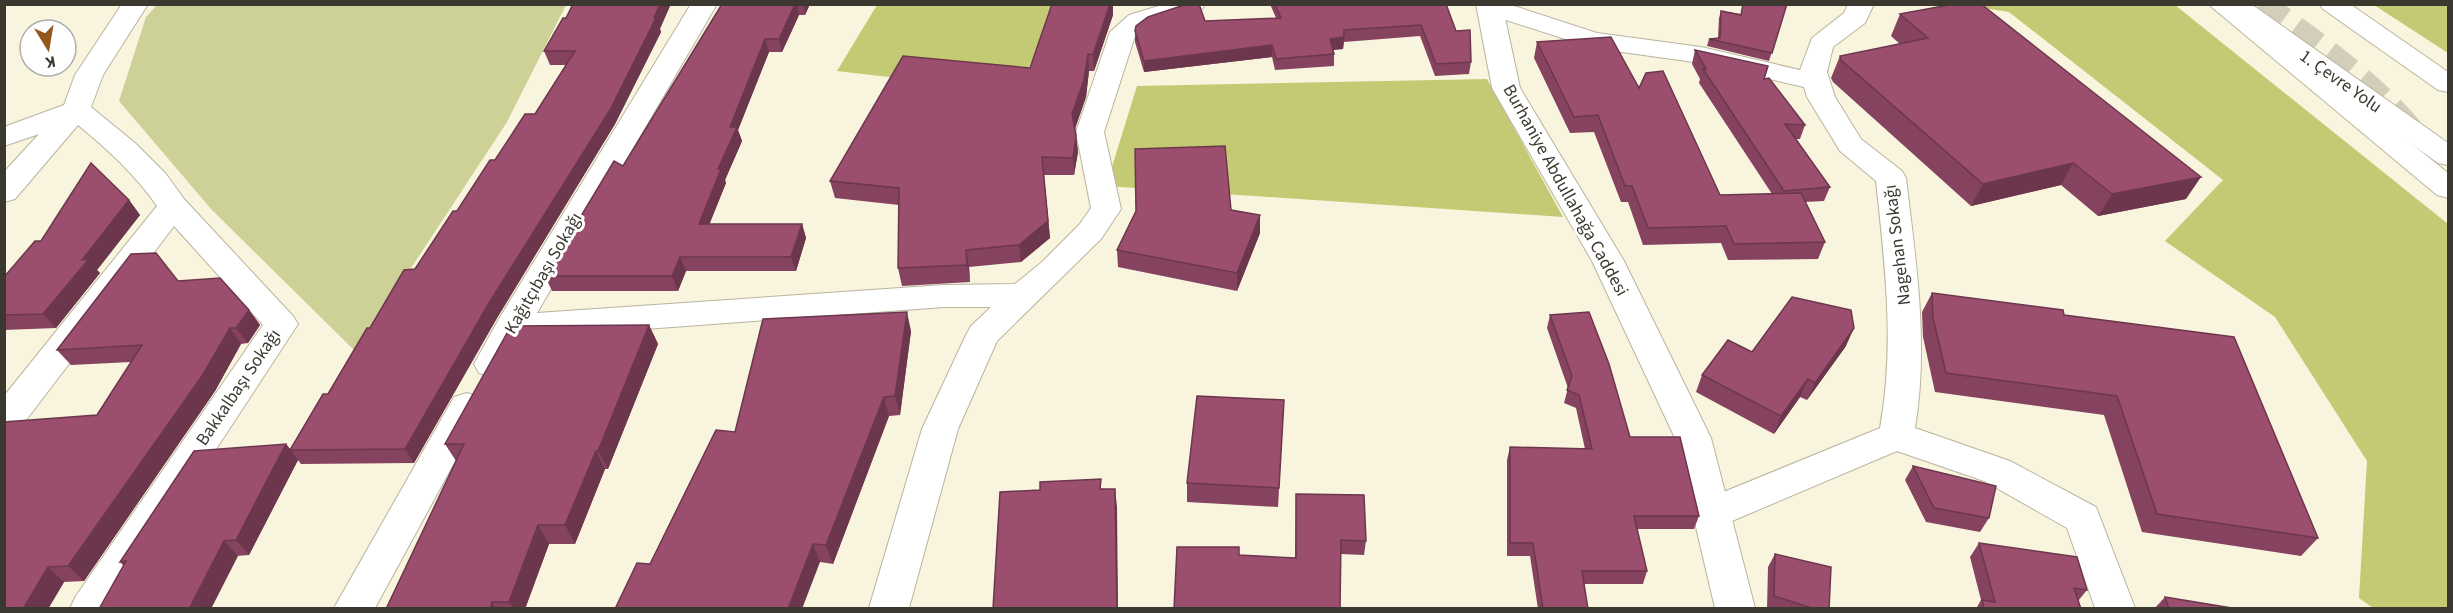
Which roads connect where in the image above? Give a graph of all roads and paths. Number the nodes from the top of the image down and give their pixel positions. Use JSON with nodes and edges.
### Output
{"nodes":[{"id":1,"x":135,"y":4,"type":"edge"},
{"id":2,"x":704,"y":4,"type":"edge"},
{"id":3,"x":1193,"y":4,"type":"edge"},
{"id":4,"x":1861,"y":4,"type":"edge"},
{"id":5,"x":2221,"y":4,"type":"edge"},
{"id":6,"x":2233,"y":4,"type":"edge"},
{"id":7,"x":2332,"y":4,"type":"edge"},
{"id":8,"x":1490,"y":6,"type":"edge"},
{"id":9,"x":1816,"y":82,"type":"junction"},
{"id":10,"x":2448,"y":84,"type":"edge"},
{"id":11,"x":76,"y":109,"type":"junction"},
{"id":12,"x":4,"y":137,"type":"edge"},
{"id":13,"x":2448,"y":156,"type":"edge"},
{"id":14,"x":2448,"y":188,"type":"edge"},
{"id":15,"x":4,"y":192,"type":"edge"},
{"id":16,"x":173,"y":206,"type":"junction"},
{"id":17,"x":1022,"y":295,"type":"junction"},
{"id":18,"x":511,"y":327,"type":"junction"},
{"id":19,"x":4,"y":422,"type":"edge"},
{"id":20,"x":1896,"y":436,"type":"junction"},
{"id":21,"x":1712,"y":513,"type":"junction"},
{"id":22,"x":90,"y":609,"type":"edge"},
{"id":23,"x":354,"y":609,"type":"edge"},
{"id":24,"x":889,"y":609,"type":"edge"},
{"id":25,"x":1735,"y":609,"type":"edge"},
{"id":26,"x":2115,"y":609,"type":"edge"}],
"edges":[{"from":1,"to":11,"type":"main road"},
{"from":2,"to":18,"type":"main road","name":"Kağıtçıbaşı Sokağı"},
{"from":3,"to":17,"type":"main road"},
{"from":4,"to":9,"type":"main road","name":"Nagehan Sokağı"},
{"from":5,"to":14,"type":"main road"},
{"from":6,"to":13,"type":"main road","name":"1. Çevre Yolu"},
{"from":7,"to":10,"type":"main road"},
{"from":8,"to":9,"type":"main road"},
{"from":8,"to":21,"type":"main road","name":"Burhaniye Abdullahağa Caddesi"},
{"from":9,"to":20,"type":"main road","name":"Nagehan Sokağı"},
{"from":11,"to":12,"type":"main road"},
{"from":11,"to":15,"type":"main road"},
{"from":11,"to":16,"type":"main road","name":"Bakkalbaşı Sokağı"},
{"from":16,"to":19,"type":"main road"},
{"from":16,"to":22,"type":"main road","name":"Bakkalbaşı Sokağı"},
{"from":17,"to":18,"type":"main road"},
{"from":17,"to":24,"type":"main road"},
{"from":18,"to":23,"type":"main road","name":"Kağıtçıbaşı Sokağı"},
{"from":20,"to":21,"type":"main road"},
{"from":20,"to":26,"type":"main road"},
{"from":21,"to":25,"type":"main road","name":"Burhaniye Abdullahağa Caddesi"}]}
